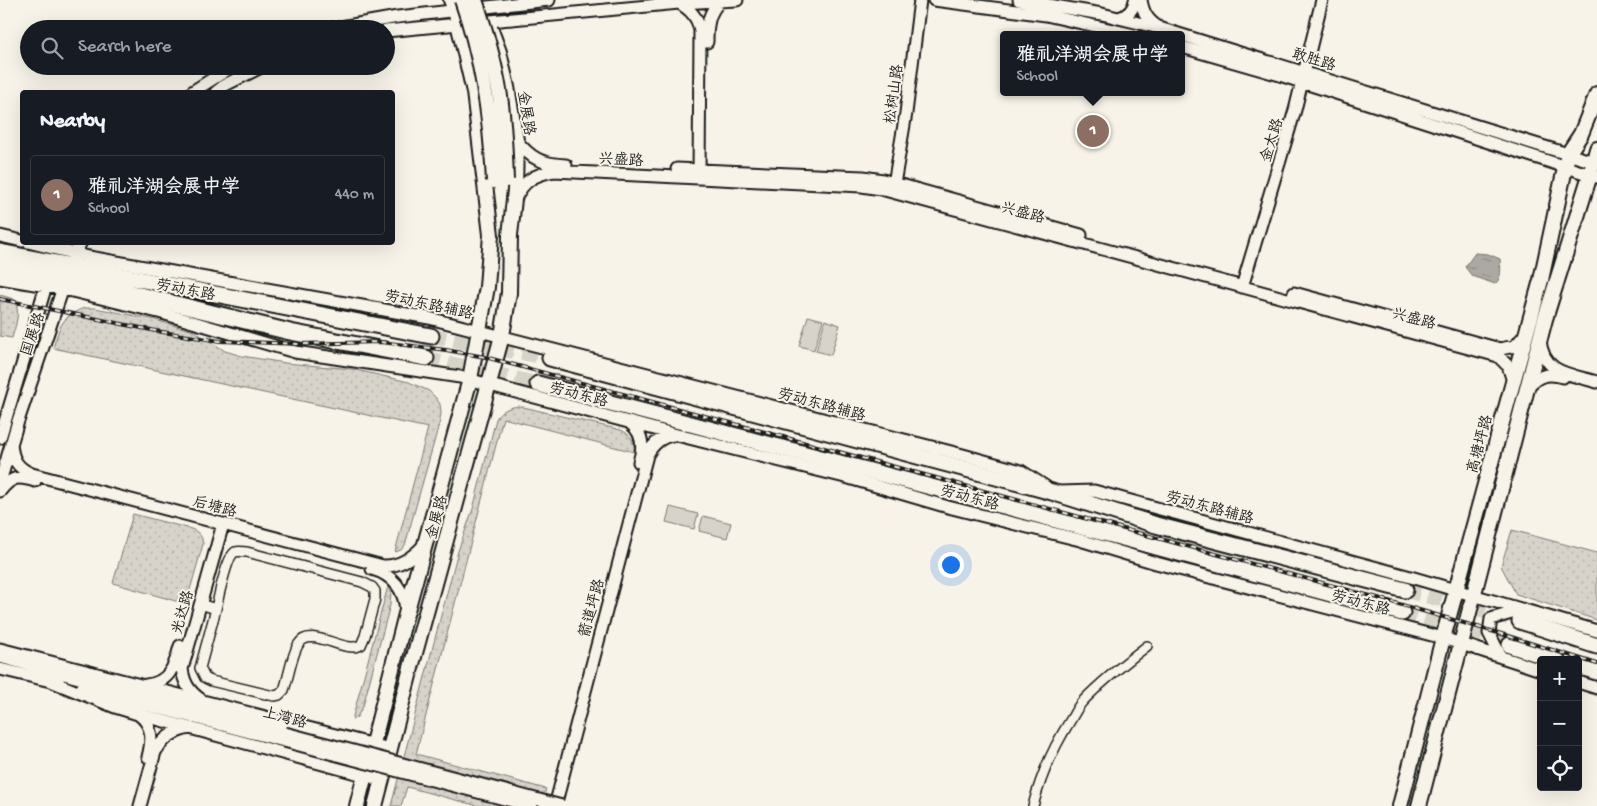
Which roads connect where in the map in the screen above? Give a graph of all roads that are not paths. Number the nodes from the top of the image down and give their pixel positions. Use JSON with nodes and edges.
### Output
{"nodes":[{"id":1,"x":548,"y":0,"type":"edge"},
{"id":2,"x":737,"y":0,"type":"edge"},
{"id":3,"x":914,"y":0,"type":"edge"},
{"id":4,"x":920,"y":0,"type":"edge"},
{"id":5,"x":934,"y":0,"type":"edge"},
{"id":6,"x":1019,"y":0,"type":"edge"},
{"id":7,"x":1135,"y":0,"type":"edge"},
{"id":8,"x":1141,"y":0,"type":"edge"},
{"id":9,"x":1316,"y":0,"type":"edge"},
{"id":10,"x":1322,"y":0,"type":"edge"},
{"id":11,"x":720,"y":1,"type":"edge"},
{"id":12,"x":679,"y":2,"type":"junction"},
{"id":13,"x":482,"y":7,"type":"edge"},
{"id":14,"x":457,"y":8,"type":"edge"},
{"id":15,"x":1118,"y":18,"type":"junction"},
{"id":16,"x":376,"y":20,"type":"edge"},
{"id":17,"x":395,"y":28,"type":"edge"},
{"id":18,"x":1159,"y":28,"type":"junction"},
{"id":19,"x":1117,"y":31,"type":"edge"},
{"id":20,"x":1168,"y":31,"type":"edge"},
{"id":21,"x":1185,"y":37,"type":"edge"},
{"id":22,"x":1185,"y":48,"type":"edge"},
{"id":23,"x":219,"y":75,"type":"edge"},
{"id":24,"x":245,"y":75,"type":"edge"},
{"id":25,"x":1301,"y":76,"type":"junction"},
{"id":26,"x":195,"y":90,"type":"edge"},
{"id":27,"x":219,"y":90,"type":"edge"},
{"id":28,"x":1597,"y":94,"type":"edge"},
{"id":29,"x":516,"y":140,"type":"junction"},
{"id":30,"x":1567,"y":161,"type":"junction"},
{"id":31,"x":1595,"y":165,"type":"edge"},
{"id":32,"x":703,"y":174,"type":"junction"},
{"id":33,"x":500,"y":180,"type":"junction"},
{"id":34,"x":890,"y":187,"type":"junction"},
{"id":35,"x":513,"y":203,"type":"junction"},
{"id":36,"x":510,"y":234,"type":"junction"},
{"id":37,"x":492,"y":235,"type":"junction"},
{"id":38,"x":0,"y":236,"type":"edge"},
{"id":39,"x":20,"y":241,"type":"edge"},
{"id":40,"x":32,"y":245,"type":"edge"},
{"id":41,"x":81,"y":245,"type":"edge"},
{"id":42,"x":0,"y":252,"type":"edge"},
{"id":43,"x":54,"y":263,"type":"edge"},
{"id":44,"x":0,"y":266,"type":"edge"},
{"id":45,"x":69,"y":271,"type":"junction"},
{"id":46,"x":0,"y":278,"type":"edge"},
{"id":47,"x":1241,"y":282,"type":"junction"},
{"id":48,"x":480,"y":330,"type":"junction"},
{"id":49,"x":1525,"y":335,"type":"junction"},
{"id":50,"x":431,"y":336,"type":"tunnel mouth"},
{"id":51,"x":502,"y":336,"type":"junction"},
{"id":52,"x":1540,"y":340,"type":"junction"},
{"id":53,"x":426,"y":358,"type":"tunnel mouth"},
{"id":54,"x":550,"y":358,"type":"tunnel mouth"},
{"id":55,"x":470,"y":379,"type":"junction"},
{"id":56,"x":1513,"y":381,"type":"junction"},
{"id":57,"x":1597,"y":382,"type":"edge"},
{"id":58,"x":538,"y":384,"type":"tunnel mouth"},
{"id":59,"x":489,"y":385,"type":"junction"},
{"id":60,"x":1597,"y":386,"type":"edge"},
{"id":61,"x":1527,"y":387,"type":"junction"},
{"id":62,"x":628,"y":422,"type":"junction"},
{"id":63,"x":677,"y":435,"type":"junction"},
{"id":64,"x":0,"y":438,"type":"edge"},
{"id":65,"x":11,"y":444,"type":"junction"},
{"id":66,"x":0,"y":482,"type":"edge"},
{"id":67,"x":0,"y":491,"type":"edge"},
{"id":68,"x":1052,"y":492,"type":"junction"},
{"id":69,"x":1015,"y":509,"type":"junction"},
{"id":70,"x":219,"y":526,"type":"junction"},
{"id":71,"x":1080,"y":540,"type":"junction"},
{"id":72,"x":424,"y":546,"type":"junction"},
{"id":73,"x":1405,"y":590,"type":"tunnel mouth"},
{"id":74,"x":1456,"y":591,"type":"junction"},
{"id":75,"x":1474,"y":596,"type":"junction"},
{"id":76,"x":200,"y":604,"type":"junction"},
{"id":77,"x":216,"y":609,"type":"junction"},
{"id":78,"x":406,"y":614,"type":"junction"},
{"id":79,"x":1402,"y":614,"type":"tunnel mouth"},
{"id":80,"x":1521,"y":615,"type":"junction"},
{"id":81,"x":1597,"y":631,"type":"edge"},
{"id":82,"x":1443,"y":638,"type":"junction"},
{"id":83,"x":1460,"y":644,"type":"junction"},
{"id":84,"x":1510,"y":645,"type":"tunnel mouth"},
{"id":85,"x":1147,"y":646,"type":"dead end"},
{"id":86,"x":1597,"y":646,"type":"edge"},
{"id":87,"x":0,"y":649,"type":"edge"},
{"id":88,"x":1544,"y":656,"type":"edge"},
{"id":89,"x":0,"y":657,"type":"edge"},
{"id":90,"x":1501,"y":657,"type":"junction"},
{"id":91,"x":1582,"y":667,"type":"edge"},
{"id":92,"x":0,"y":669,"type":"edge"},
{"id":93,"x":1537,"y":669,"type":"edge"},
{"id":94,"x":1597,"y":672,"type":"edge"},
{"id":95,"x":53,"y":682,"type":"junction"},
{"id":96,"x":1582,"y":683,"type":"edge"},
{"id":97,"x":142,"y":685,"type":"junction"},
{"id":98,"x":1597,"y":688,"type":"edge"},
{"id":99,"x":204,"y":701,"type":"junction"},
{"id":100,"x":138,"y":714,"type":"junction"},
{"id":101,"x":192,"y":728,"type":"junction"},
{"id":102,"x":285,"y":737,"type":"junction"},
{"id":103,"x":373,"y":745,"type":"junction"},
{"id":104,"x":390,"y":749,"type":"junction"},
{"id":105,"x":365,"y":775,"type":"junction"},
{"id":106,"x":382,"y":780,"type":"junction"},
{"id":107,"x":133,"y":806,"type":"edge"},
{"id":108,"x":140,"y":806,"type":"edge"},
{"id":109,"x":357,"y":806,"type":"edge"},
{"id":110,"x":375,"y":806,"type":"edge"},
{"id":111,"x":531,"y":806,"type":"edge"},
{"id":112,"x":549,"y":806,"type":"edge"},
{"id":113,"x":555,"y":806,"type":"edge"},
{"id":114,"x":562,"y":806,"type":"edge"},
{"id":115,"x":1033,"y":806,"type":"edge"},
{"id":116,"x":1400,"y":806,"type":"edge"},
{"id":117,"x":1419,"y":806,"type":"edge"}],
"edges":[{"from":1,"to":13,"type":"main road"},
{"from":2,"to":11,"type":"main road"},
{"from":3,"to":34,"type":"main road","name":"松树山路"},
{"from":4,"to":34,"type":"main road","name":"松树山路"},
{"from":5,"to":19,"type":"main road"},
{"from":6,"to":15,"type":"main road","name":"敢胜路"},
{"from":7,"to":15,"type":"main road"},
{"from":8,"to":18,"type":"main road"},
{"from":9,"to":25,"type":"main road","name":"金太路"},
{"from":10,"to":25,"type":"main road","name":"金太路"},
{"from":11,"to":12,"type":"main road"},
{"from":11,"to":32,"type":"main road"},
{"from":12,"to":13,"type":"main road"},
{"from":12,"to":32,"type":"main road"},
{"from":13,"to":14,"type":"main road"},
{"from":13,"to":29,"type":"main road","name":"金展路"},
{"from":13,"to":33,"type":"main road","bridge":true},
{"from":14,"to":16,"type":"main road"},
{"from":14,"to":17,"type":"main road"},
{"from":14,"to":33,"type":"main road","bridge":true},
{"from":14,"to":37,"type":"main road","name":"金展路"},
{"from":15,"to":18,"type":"main road","name":"敢胜路"},
{"from":18,"to":20,"type":"main road","name":"敢胜路"},
{"from":21,"to":25,"type":"main road","name":"敢胜路"},
{"from":22,"to":25,"type":"main road","name":"敢胜路"},
{"from":23,"to":26,"type":"main road"},
{"from":24,"to":27,"type":"main road"},
{"from":25,"to":30,"type":"main road","name":"敢胜路"},
{"from":25,"to":47,"type":"main road","name":"金太路"},
{"from":28,"to":30,"type":"main road","name":"高塘坪路"},
{"from":29,"to":32,"type":"main road","name":"兴盛路"},
{"from":29,"to":35,"type":"main road","name":"金展路"},
{"from":30,"to":31,"type":"main road","name":"敢胜路"},
{"from":30,"to":49,"type":"main road","name":"高塘坪路"},
{"from":31,"to":52,"type":"main road"},
{"from":32,"to":34,"type":"main road","name":"兴盛路"},
{"from":32,"to":35,"type":"main road","name":"兴盛路"},
{"from":33,"to":36,"type":"main road","name":"金展路"},
{"from":33,"to":37,"type":"main road","name":"金展路"},
{"from":34,"to":47,"type":"main road","name":"兴盛路"},
{"from":35,"to":36,"type":"main road","name":"金展路"},
{"from":36,"to":51,"type":"main road","name":"金展路"},
{"from":37,"to":48,"type":"main road","name":"金展路"},
{"from":38,"to":39,"type":"main road"},
{"from":40,"to":43,"type":"main road","name":"劳动东路辅路"},
{"from":41,"to":45,"type":"main road"},
{"from":42,"to":43,"type":"highway","name":"劳动东路"},
{"from":43,"to":44,"type":"highway","name":"劳动东路"},
{"from":43,"to":45,"type":"highway","name":"劳动东路"},
{"from":43,"to":45,"type":"main road","name":"劳动东路辅路"},
{"from":43,"to":46,"type":"main road","name":"劳动东路辅路"},
{"from":43,"to":64,"type":"main road","name":"国展路"},
{"from":45,"to":48,"type":"main road","name":"劳动东路辅路"},
{"from":45,"to":50,"type":"highway","name":"劳动东路"},
{"from":45,"to":53,"type":"highway","name":"劳动东路"},
{"from":45,"to":55,"type":"main road","name":"劳动东路辅路"},
{"from":45,"to":65,"type":"main road","name":"国展路"},
{"from":47,"to":49,"type":"main road","name":"兴盛路"},
{"from":47,"to":56,"type":"main road","name":"兴盛路"},
{"from":48,"to":51,"type":"main road","name":"劳动东路辅路"},
{"from":48,"to":55,"type":"main road","name":"金展路"},
{"from":49,"to":56,"type":"main road","name":"高塘坪路"},
{"from":51,"to":59,"type":"main road","name":"金展路"},
{"from":51,"to":68,"type":"main road","name":"劳动东路辅路"},
{"from":52,"to":57,"type":"main road"},
{"from":52,"to":61,"type":"main road"},
{"from":54,"to":68,"type":"highway","name":"劳动东路"},
{"from":55,"to":59,"type":"main road","name":"劳动东路辅路"},
{"from":55,"to":72,"type":"main road","name":"金展路"},
{"from":56,"to":74,"type":"main road","name":"高塘坪路"},
{"from":58,"to":69,"type":"highway","name":"劳动东路"},
{"from":59,"to":62,"type":"main road","name":"劳动东路辅路"},
{"from":59,"to":104,"type":"main road","name":"金展路"},
{"from":60,"to":61,"type":"main road"},
{"from":61,"to":75,"type":"main road"},
{"from":62,"to":63,"type":"main road","name":"劳动东路辅路"},
{"from":62,"to":112,"type":"main road","name":"箭道坪路"},
{"from":63,"to":71,"type":"main road","name":"劳动东路辅路"},
{"from":63,"to":113,"type":"main road","name":"箭道坪路"},
{"from":65,"to":66,"type":"main road","name":"国展路"},
{"from":65,"to":70,"type":"main road","name":"后塘路"},
{"from":67,"to":70,"type":"main road","name":"后塘路"},
{"from":68,"to":73,"type":"highway","name":"劳动东路"},
{"from":68,"to":74,"type":"main road","name":"劳动东路辅路"},
{"from":69,"to":71,"type":"main road"},
{"from":69,"to":79,"type":"highway","name":"劳动东路"},
{"from":70,"to":72,"type":"main road","name":"后塘路"},
{"from":70,"to":76,"type":"main road","name":"光达路"},
{"from":70,"to":78,"type":"main road","name":"后塘路"},
{"from":70,"to":97,"type":"main road","name":"光达路"},
{"from":71,"to":82,"type":"main road","name":"劳动东路辅路"},
{"from":72,"to":78,"type":"main road","name":"金展路"},
{"from":74,"to":75,"type":"main road","name":"劳动东路辅路"},
{"from":74,"to":82,"type":"main road","name":"高塘坪路"},
{"from":75,"to":80,"type":"main road","name":"劳动东路辅路"},
{"from":75,"to":83,"type":"main road"},
{"from":76,"to":77,"type":"street"},
{"from":76,"to":99,"type":"main road","name":"光达路"},
{"from":77,"to":77,"type":"street"},
{"from":78,"to":103,"type":"main road","name":"金展路"},
{"from":80,"to":81,"type":"main road","name":"劳动东路辅路"},
{"from":80,"to":86,"type":"highway"},
{"from":80,"to":90,"type":"main road"},
{"from":82,"to":83,"type":"main road","name":"劳动东路辅路"},
{"from":82,"to":116,"type":"main road","name":"高塘坪路"},
{"from":83,"to":90,"type":"main road","name":"劳动东路辅路"},
{"from":83,"to":117,"type":"main road"},
{"from":84,"to":88,"type":"highway"},
{"from":85,"to":115,"type":"street"},
{"from":87,"to":97,"type":"main road","name":"上湾路"},
{"from":89,"to":102,"type":"main road","name":"上湾路"},
{"from":90,"to":93,"type":"main road","name":"劳动东路辅路"},
{"from":91,"to":94,"type":"highway"},
{"from":92,"to":95,"type":"main road","name":"上湾路"},
{"from":95,"to":100,"type":"main road","name":"上湾路"},
{"from":95,"to":102,"type":"main road","name":"上湾路"},
{"from":96,"to":98,"type":"main road"},
{"from":97,"to":99,"type":"main road","name":"上湾路"},
{"from":99,"to":103,"type":"main road","name":"上湾路"},
{"from":100,"to":101,"type":"main road","name":"上湾路"},
{"from":100,"to":107,"type":"main road"},
{"from":101,"to":105,"type":"main road","name":"上湾路"},
{"from":101,"to":108,"type":"main road"},
{"from":102,"to":111,"type":"main road","name":"上湾路","bridge":true},
{"from":102,"to":114,"type":"main road","name":"上湾路","bridge":true},
{"from":103,"to":104,"type":"main road","name":"上湾路"},
{"from":103,"to":105,"type":"main road","name":"金展路"},
{"from":104,"to":106,"type":"main road","name":"金展路"},
{"from":105,"to":106,"type":"main road","name":"上湾路"},
{"from":105,"to":109,"type":"main road","name":"金展路"},
{"from":106,"to":110,"type":"main road","name":"金展路"}]}
